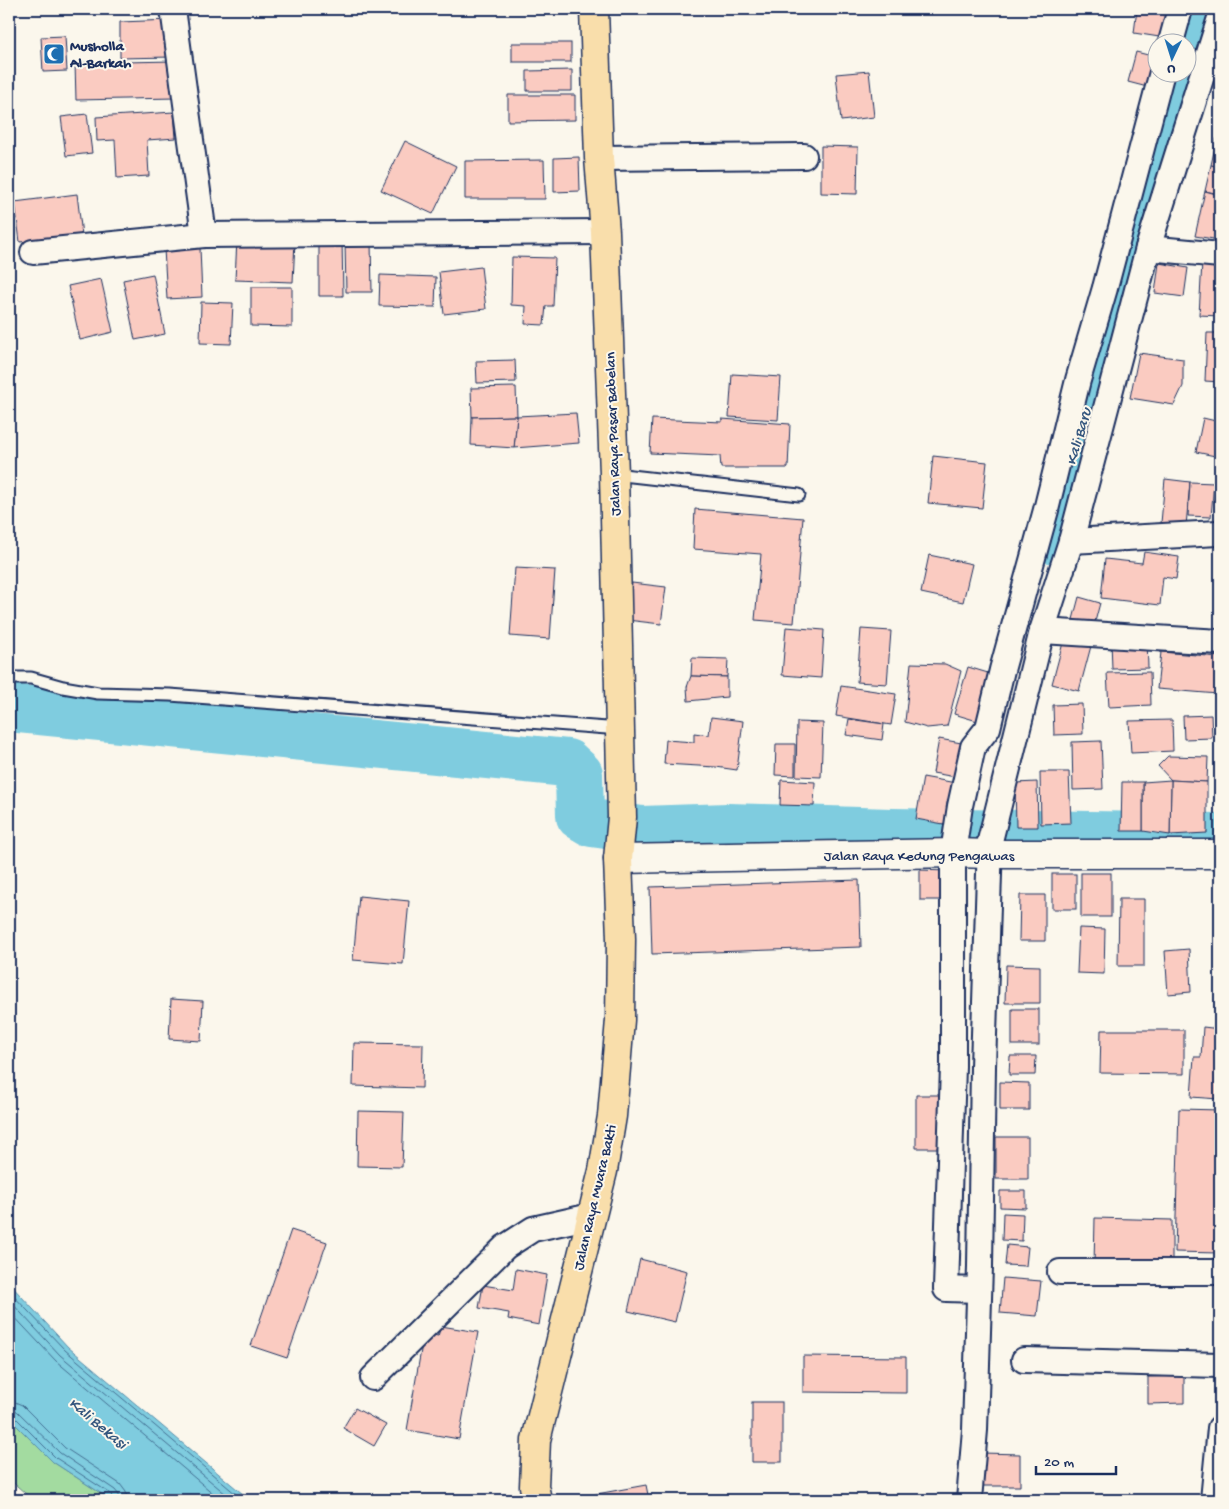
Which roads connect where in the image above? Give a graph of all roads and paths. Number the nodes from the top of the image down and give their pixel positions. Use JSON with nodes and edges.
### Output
{"nodes":[{"id":1,"x":173,"y":9,"type":"edge"},
{"id":2,"x":594,"y":9,"type":"edge"},
{"id":3,"x":1180,"y":9,"type":"edge"},
{"id":4,"x":1220,"y":18,"type":"edge"},
{"id":5,"x":1174,"y":32,"type":"edge"},
{"id":6,"x":1159,"y":82,"type":"edge"},
{"id":7,"x":804,"y":156,"type":"dead end"},
{"id":8,"x":599,"y":158,"type":"junction"},
{"id":9,"x":605,"y":232,"type":"junction"},
{"id":10,"x":204,"y":235,"type":"junction"},
{"id":11,"x":1148,"y":248,"type":"junction"},
{"id":12,"x":33,"y":252,"type":"dead end"},
{"id":13,"x":1220,"y":255,"type":"edge"},
{"id":14,"x":614,"y":474,"type":"junction"},
{"id":15,"x":798,"y":495,"type":"dead end"},
{"id":16,"x":1218,"y":533,"type":"dead end"},
{"id":17,"x":1071,"y":541,"type":"junction"},
{"id":18,"x":1042,"y":630,"type":"junction"},
{"id":19,"x":1220,"y":642,"type":"edge"},
{"id":20,"x":9,"y":678,"type":"edge"},
{"id":21,"x":620,"y":729,"type":"junction"},
{"id":22,"x":977,"y":846,"type":"junction"},
{"id":23,"x":1220,"y":854,"type":"edge"},
{"id":24,"x":618,"y":858,"type":"junction"},
{"id":25,"x":969,"y":1067,"type":"junction"},
{"id":26,"x":591,"y":1216,"type":"junction"},
{"id":27,"x":1060,"y":1272,"type":"dead end"},
{"id":28,"x":1220,"y":1272,"type":"edge"},
{"id":29,"x":968,"y":1289,"type":"junction"},
{"id":30,"x":1024,"y":1360,"type":"dead end"},
{"id":31,"x":1220,"y":1366,"type":"edge"},
{"id":32,"x":373,"y":1378,"type":"dead end"},
{"id":33,"x":1220,"y":1428,"type":"edge"},
{"id":34,"x":537,"y":1500,"type":"edge"},
{"id":35,"x":969,"y":1500,"type":"edge"},
{"id":36,"x":1213,"y":1500,"type":"edge"}],
"edges":[{"from":1,"to":10,"type":"street"},
{"from":2,"to":8,"type":"main road","name":"Jalan Raya Pasar Babelan"},
{"from":3,"to":5,"type":"street"},
{"from":4,"to":11,"type":"street"},
{"from":6,"to":22,"type":"street"},
{"from":7,"to":8,"type":"street"},
{"from":8,"to":9,"type":"main road","name":"Jalan Raya Pasar Babelan"},
{"from":9,"to":10,"type":"street"},
{"from":9,"to":14,"type":"main road","name":"Jalan Raya Pasar Babelan"},
{"from":10,"to":12,"type":"street"},
{"from":11,"to":13,"type":"street"},
{"from":11,"to":17,"type":"street"},
{"from":14,"to":15,"type":"lane"},
{"from":14,"to":21,"type":"main road","name":"Jalan Raya Pasar Babelan"},
{"from":16,"to":17,"type":"street"},
{"from":17,"to":18,"type":"street"},
{"from":18,"to":19,"type":"street"},
{"from":18,"to":22,"type":"street"},
{"from":20,"to":21,"type":"lane"},
{"from":21,"to":24,"type":"main road","name":"Jalan Raya Pasar Babelan"},
{"from":22,"to":23,"type":"street","name":"Jalan Raya Kedung Pengawas"},
{"from":22,"to":24,"type":"street","name":"Jalan Raya Kedung Pengawas"},
{"from":22,"to":25,"type":"street"},
{"from":22,"to":25,"type":"street"},
{"from":24,"to":26,"type":"main road","name":"Jalan Raya Muara Bakti"},
{"from":25,"to":29,"type":"street"},
{"from":25,"to":29,"type":"street"},
{"from":26,"to":32,"type":"street"},
{"from":26,"to":34,"type":"main road","name":"Jalan Raya Muara Bakti"},
{"from":27,"to":28,"type":"street"},
{"from":29,"to":35,"type":"street"},
{"from":30,"to":31,"type":"street"},
{"from":33,"to":36,"type":"street"}]}
